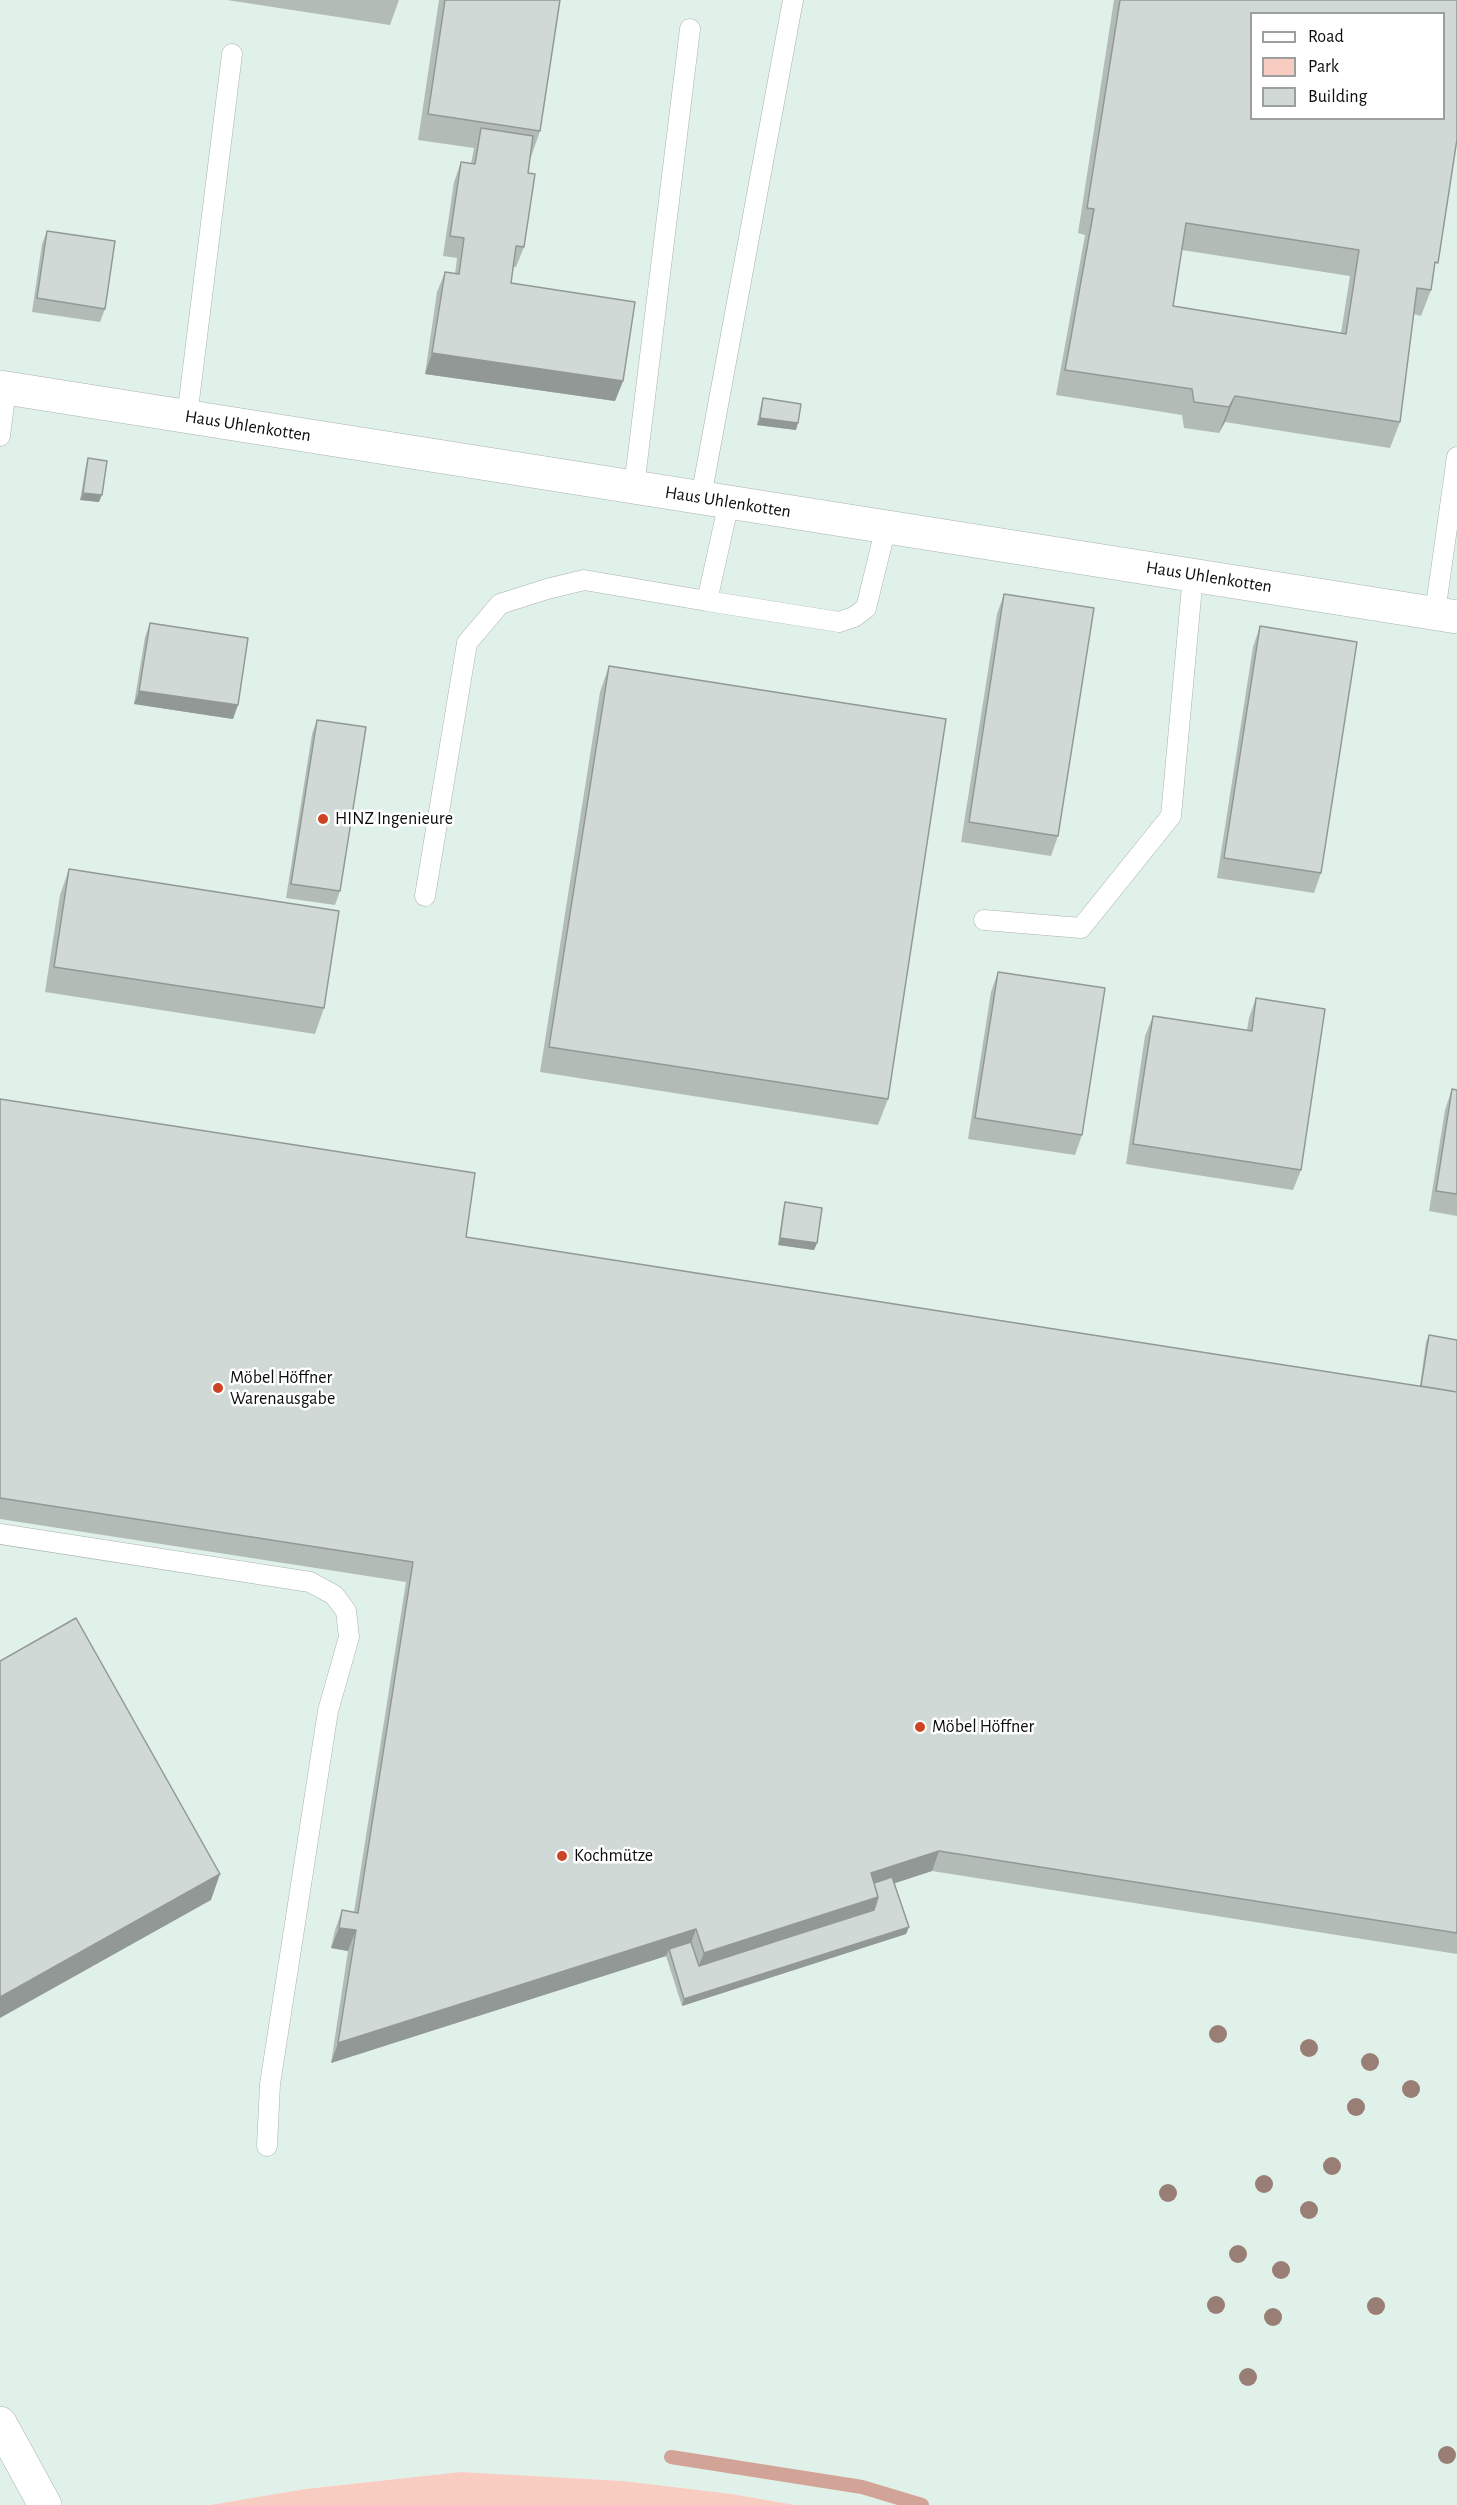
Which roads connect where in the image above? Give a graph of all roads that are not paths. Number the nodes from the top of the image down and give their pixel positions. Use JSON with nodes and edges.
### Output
{"nodes":[{"id":1,"x":794,"y":0,"type":"edge"},
{"id":2,"x":690,"y":29,"type":"dead end"},
{"id":3,"x":232,"y":54,"type":"dead end"},
{"id":4,"x":3,"y":387,"type":"edge"},
{"id":5,"x":187,"y":417,"type":"junction"},
{"id":6,"x":0,"y":436,"type":"edge"},
{"id":7,"x":1457,"y":457,"type":"edge"},
{"id":8,"x":634,"y":487,"type":"junction"},
{"id":9,"x":715,"y":500,"type":"junction"},
{"id":10,"x":886,"y":526,"type":"junction"},
{"id":11,"x":1193,"y":575,"type":"junction"},
{"id":12,"x":707,"y":601,"type":"junction"},
{"id":13,"x":1446,"y":615,"type":"edge"},
{"id":14,"x":425,"y":896,"type":"dead end"},
{"id":15,"x":984,"y":920,"type":"dead end"},
{"id":16,"x":0,"y":1534,"type":"edge"},
{"id":17,"x":267,"y":2146,"type":"dead end"},
{"id":18,"x":0,"y":2423,"type":"edge"},
{"id":19,"x":45,"y":2505,"type":"edge"}],
"edges":[{"from":1,"to":9,"type":"lane"},
{"from":2,"to":8,"type":"lane"},
{"from":3,"to":5,"type":"lane"},
{"from":4,"to":5,"type":"street","name":"Haus Uhlenkotten"},
{"from":4,"to":6,"type":"lane"},
{"from":5,"to":8,"type":"street","name":"Haus Uhlenkotten"},
{"from":7,"to":13,"type":"lane"},
{"from":8,"to":9,"type":"street","name":"Haus Uhlenkotten"},
{"from":9,"to":10,"type":"street","name":"Haus Uhlenkotten"},
{"from":9,"to":12,"type":"lane"},
{"from":10,"to":11,"type":"street","name":"Haus Uhlenkotten"},
{"from":10,"to":12,"type":"lane"},
{"from":11,"to":13,"type":"street","name":"Haus Uhlenkotten"},
{"from":11,"to":15,"type":"lane"},
{"from":12,"to":14,"type":"lane"},
{"from":16,"to":17,"type":"lane"},
{"from":18,"to":19,"type":"street"}]}
